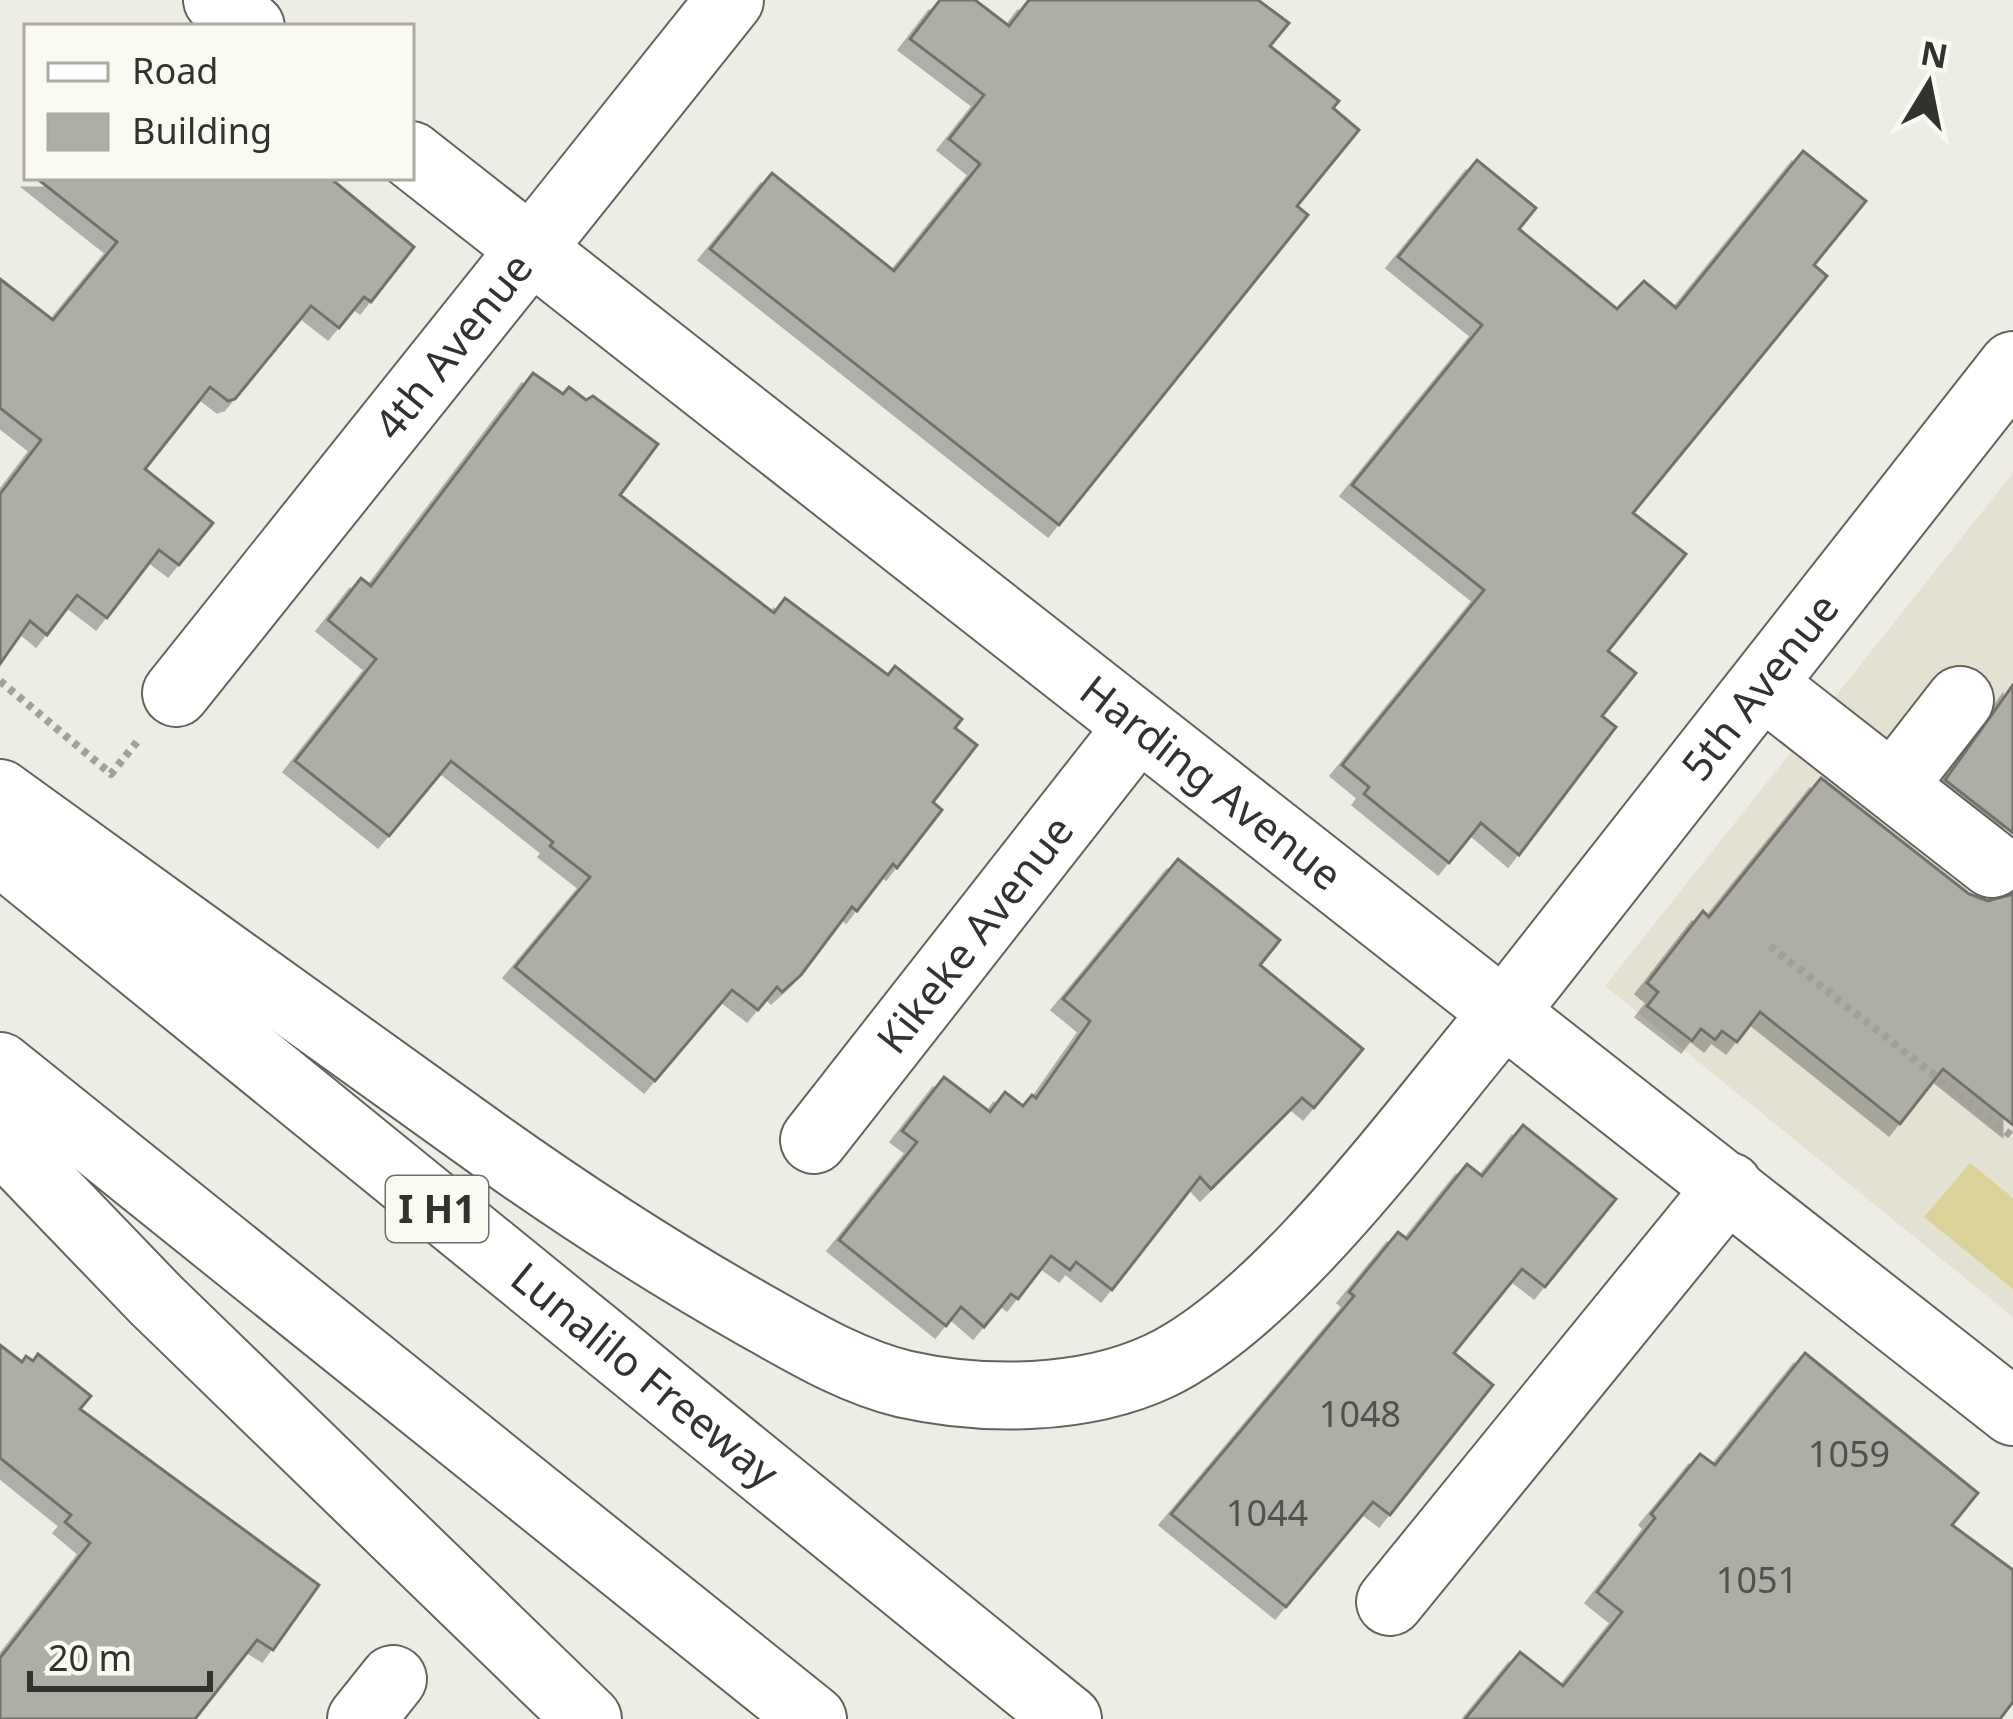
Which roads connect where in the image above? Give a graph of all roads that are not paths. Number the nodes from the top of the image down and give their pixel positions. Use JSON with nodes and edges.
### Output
{"nodes":[{"id":1,"x":217,"y":0,"type":"edge"},
{"id":2,"x":730,"y":0,"type":"edge"},
{"id":3,"x":247,"y":24,"type":"edge"},
{"id":4,"x":414,"y":157,"type":"edge"},
{"id":5,"x":529,"y":249,"type":"junction"},
{"id":6,"x":2013,"y":365,"type":"edge"},
{"id":7,"x":1762,"y":685,"type":"junction"},
{"id":8,"x":176,"y":693,"type":"road end"},
{"id":9,"x":1960,"y":700,"type":"dead end"},
{"id":10,"x":1137,"y":728,"type":"junction"},
{"id":11,"x":1893,"y":786,"type":"junction"},
{"id":12,"x":0,"y":793,"type":"edge"},
{"id":13,"x":0,"y":851,"type":"edge"},
{"id":14,"x":1992,"y":864,"type":"dead end"},
{"id":15,"x":1506,"y":1010,"type":"junction"},
{"id":16,"x":0,"y":1066,"type":"edge"},
{"id":17,"x":0,"y":1138,"type":"edge"},
{"id":18,"x":814,"y":1140,"type":"dead end"},
{"id":19,"x":1729,"y":1186,"type":"junction"},
{"id":20,"x":2013,"y":1412,"type":"edge"},
{"id":21,"x":1390,"y":1602,"type":"dead end"},
{"id":22,"x":588,"y":1719,"type":"edge"},
{"id":23,"x":814,"y":1719,"type":"edge"},
{"id":24,"x":1068,"y":1719,"type":"edge"}],
"edges":[{"from":1,"to":3,"type":"main road"},
{"from":2,"to":5,"type":"main road","name":"4th Avenue"},
{"from":4,"to":5,"type":"main road","name":"Harding Avenue"},
{"from":5,"to":8,"type":"main road","name":"4th Avenue"},
{"from":5,"to":10,"type":"main road","name":"Harding Avenue"},
{"from":6,"to":7,"type":"main road","name":"5th Avenue"},
{"from":7,"to":11,"type":"main road"},
{"from":7,"to":15,"type":"main road","name":"5th Avenue"},
{"from":9,"to":11,"type":"main road"},
{"from":10,"to":15,"type":"main road","name":"Harding Avenue"},
{"from":10,"to":18,"type":"main road","name":"Kikeke Avenue"},
{"from":11,"to":14,"type":"main road"},
{"from":12,"to":15,"type":"main road","name":"5th Avenue"},
{"from":13,"to":24,"type":"main road","name":"Lunalilo Freeway","number":"I H1"},
{"from":15,"to":19,"type":"main road","name":"Harding Avenue"},
{"from":16,"to":23,"type":"main road"},
{"from":17,"to":22,"type":"main road"},
{"from":19,"to":20,"type":"main road","name":"Harding Avenue"},
{"from":19,"to":21,"type":"main road"}]}
